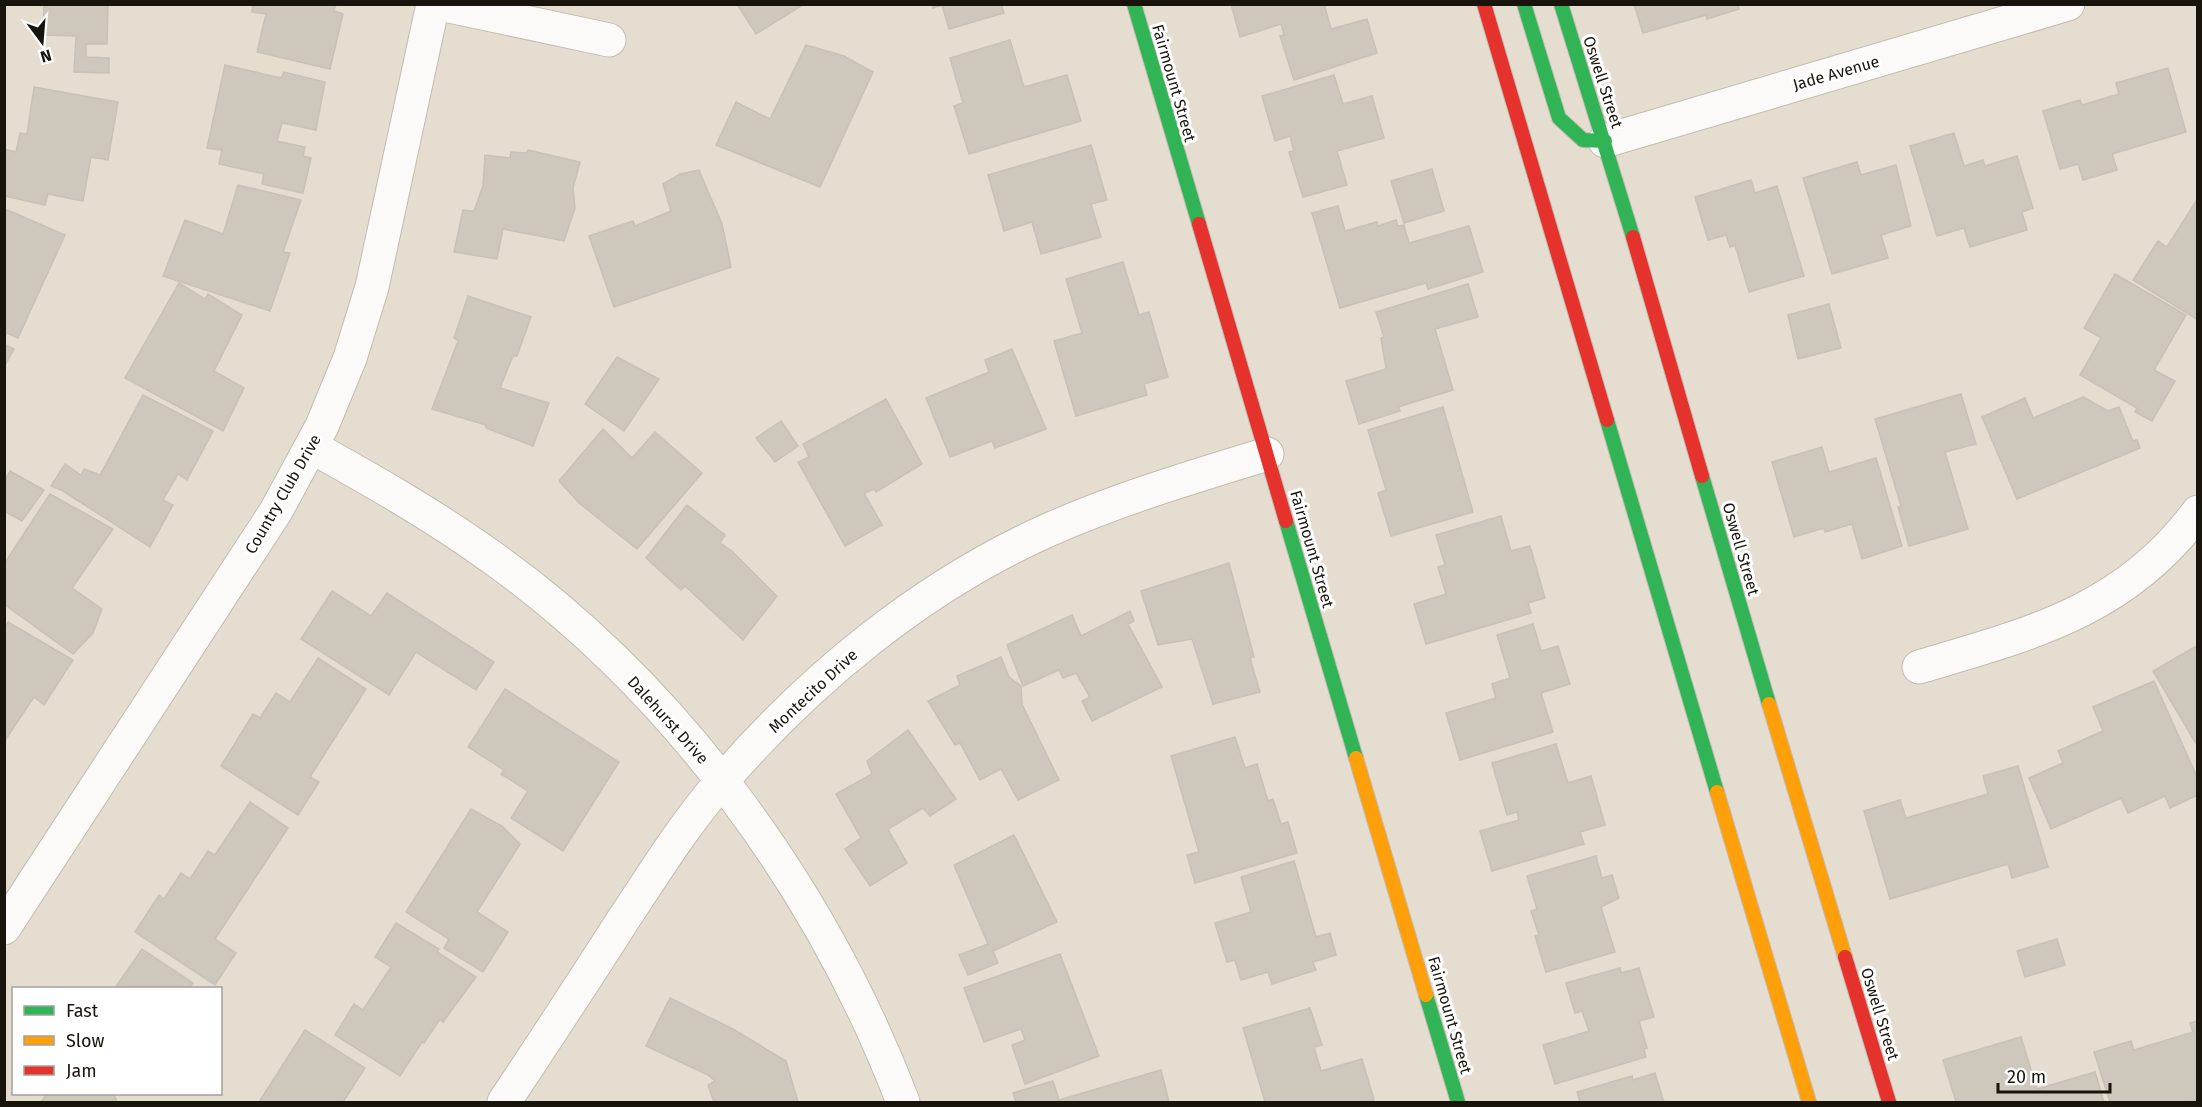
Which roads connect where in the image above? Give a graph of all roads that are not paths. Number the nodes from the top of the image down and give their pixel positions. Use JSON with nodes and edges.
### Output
{"nodes":[{"id":1,"x":433,"y":4,"type":"edge"},
{"id":2,"x":440,"y":4,"type":"edge"},
{"id":3,"x":1134,"y":4,"type":"edge"},
{"id":4,"x":1484,"y":4,"type":"edge"},
{"id":5,"x":1524,"y":4,"type":"edge"},
{"id":6,"x":1561,"y":4,"type":"edge"},
{"id":7,"x":2068,"y":4,"type":"edge"},
{"id":8,"x":609,"y":40,"type":"dead end"},
{"id":9,"x":1605,"y":141,"type":"junction"},
{"id":10,"x":312,"y":447,"type":"junction"},
{"id":11,"x":1267,"y":454,"type":"junction"},
{"id":12,"x":2198,"y":512,"type":"edge"},
{"id":13,"x":1919,"y":667,"type":"dead end"},
{"id":14,"x":722,"y":781,"type":"junction"},
{"id":15,"x":4,"y":928,"type":"edge"},
{"id":16,"x":504,"y":1102,"type":"edge"},
{"id":17,"x":903,"y":1102,"type":"edge"},
{"id":18,"x":1458,"y":1102,"type":"edge"},
{"id":19,"x":1809,"y":1102,"type":"edge"},
{"id":20,"x":1889,"y":1102,"type":"edge"}],
"edges":[{"from":1,"to":10,"type":"street","name":"Country Club Drive"},
{"from":2,"to":8,"type":"street"},
{"from":3,"to":11,"type":"main road","name":"Fairmount Street"},
{"from":4,"to":19,"type":"main road"},
{"from":5,"to":9,"type":"main road"},
{"from":6,"to":9,"type":"main road","name":"Oswell Street"},
{"from":7,"to":9,"type":"street","name":"Jade Avenue"},
{"from":9,"to":20,"type":"main road","name":"Oswell Street"},
{"from":10,"to":14,"type":"street","name":"Dalehurst Drive"},
{"from":10,"to":15,"type":"street","name":"Country Club Drive"},
{"from":11,"to":14,"type":"street","name":"Montecito Drive"},
{"from":11,"to":18,"type":"main road","name":"Fairmount Street"},
{"from":12,"to":13,"type":"street"},
{"from":14,"to":16,"type":"street","name":"Montecito Drive"},
{"from":14,"to":17,"type":"street","name":"Dalehurst Drive"}]}
